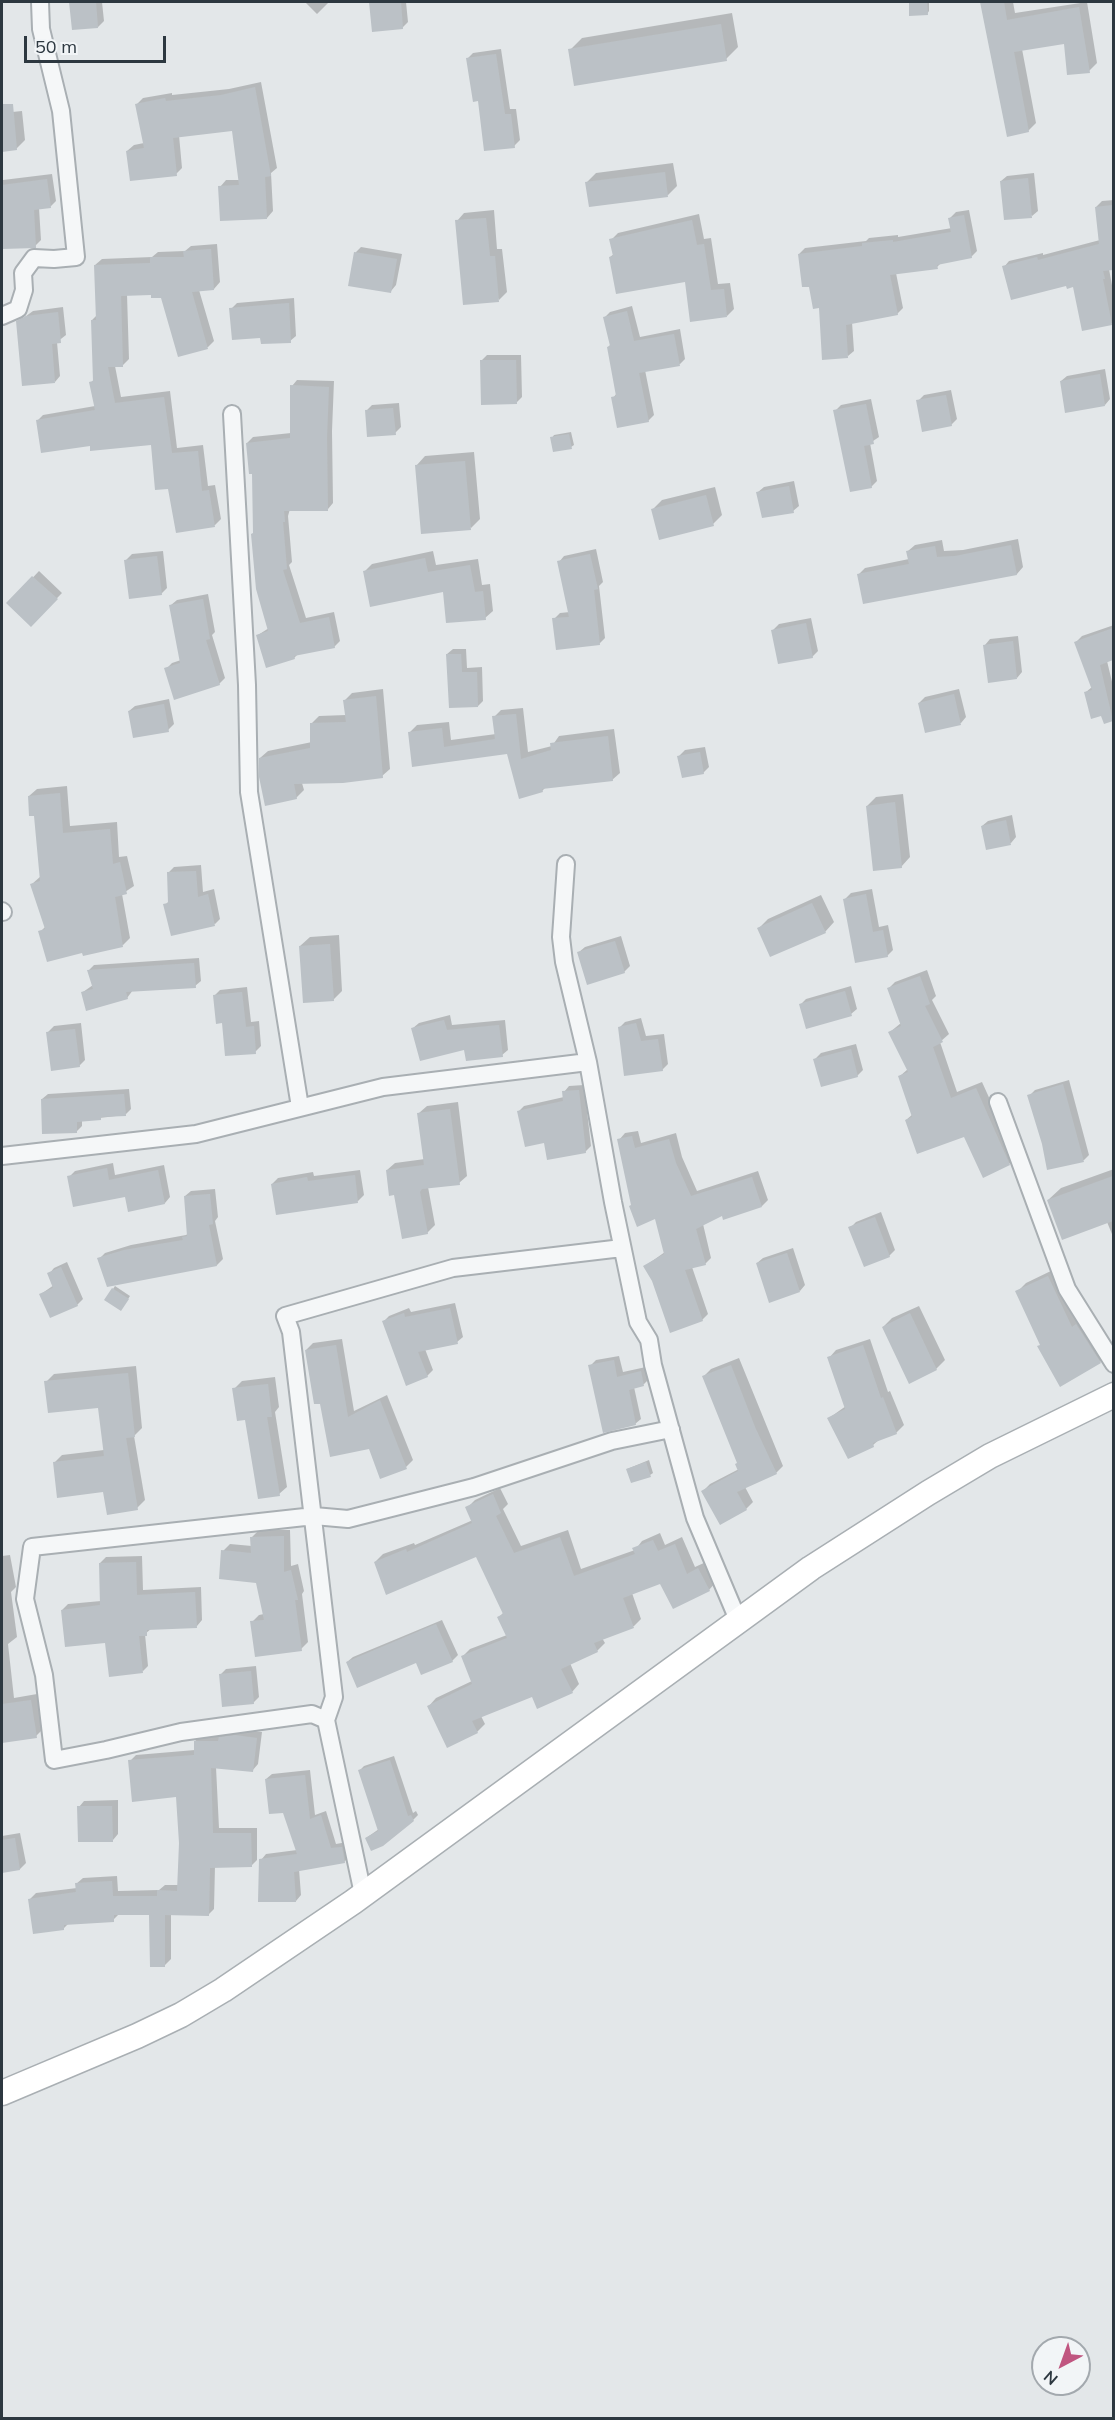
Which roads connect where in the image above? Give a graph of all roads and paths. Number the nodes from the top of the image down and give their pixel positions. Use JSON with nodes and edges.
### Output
{"nodes":[{"id":1,"x":40,"y":2,"type":"edge"},
{"id":2,"x":2,"y":316,"type":"edge"},
{"id":3,"x":232,"y":414,"type":"dead end"},
{"id":4,"x":566,"y":864,"type":"dead end"},
{"id":5,"x":588,"y":1062,"type":"junction"},
{"id":6,"x":998,"y":1102,"type":"dead end"},
{"id":7,"x":300,"y":1107,"type":"junction"},
{"id":8,"x":2,"y":1155,"type":"edge"},
{"id":9,"x":622,"y":1248,"type":"junction"},
{"id":10,"x":1113,"y":1364,"type":"edge"},
{"id":11,"x":1113,"y":1395,"type":"edge"},
{"id":12,"x":671,"y":1429,"type":"junction"},
{"id":13,"x":314,"y":1516,"type":"junction"},
{"id":14,"x":738,"y":1620,"type":"junction"},
{"id":15,"x":326,"y":1720,"type":"junction"},
{"id":16,"x":363,"y":1894,"type":"junction"},
{"id":17,"x":2,"y":2093,"type":"edge"}],
"edges":[{"from":1,"to":2,"type":"street"},
{"from":3,"to":7,"type":"street"},
{"from":4,"to":5,"type":"street"},
{"from":5,"to":7,"type":"street"},
{"from":5,"to":9,"type":"street"},
{"from":6,"to":10,"type":"street"},
{"from":7,"to":8,"type":"street"},
{"from":9,"to":12,"type":"street"},
{"from":9,"to":13,"type":"street"},
{"from":11,"to":14,"type":"main road"},
{"from":12,"to":13,"type":"street"},
{"from":12,"to":14,"type":"street"},
{"from":13,"to":15,"type":"street"},
{"from":13,"to":15,"type":"street"},
{"from":14,"to":16,"type":"main road"},
{"from":15,"to":16,"type":"street"},
{"from":16,"to":17,"type":"main road"}]}
